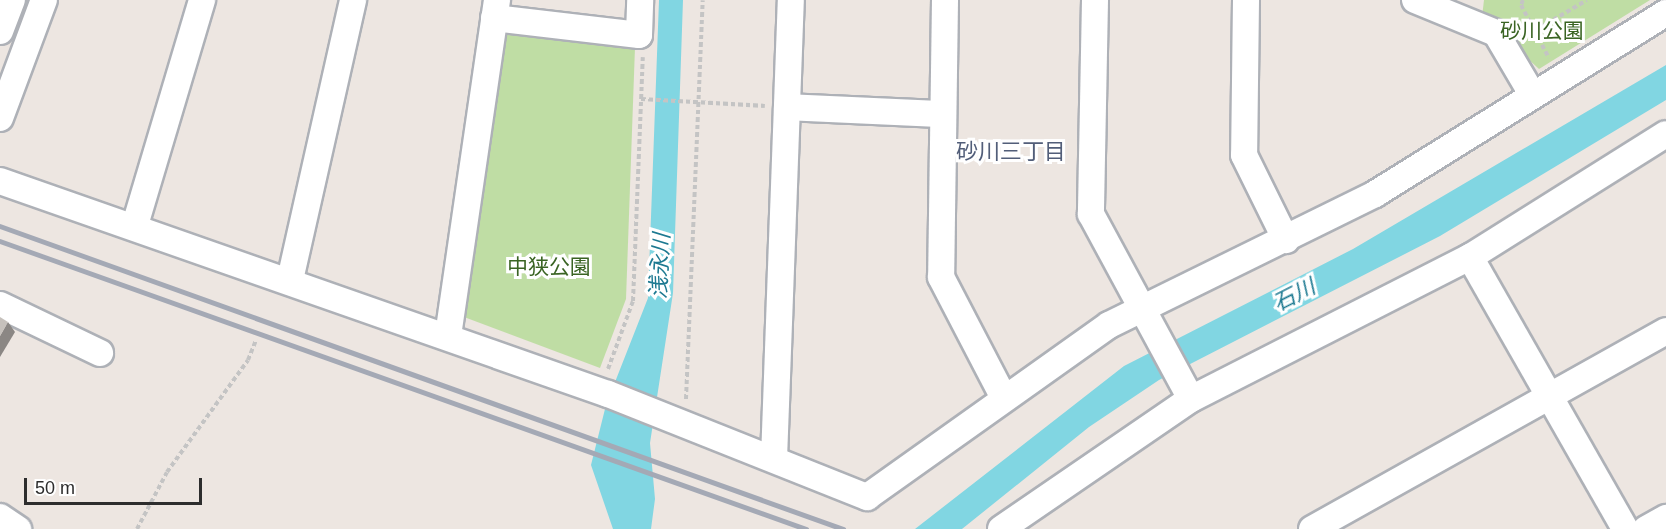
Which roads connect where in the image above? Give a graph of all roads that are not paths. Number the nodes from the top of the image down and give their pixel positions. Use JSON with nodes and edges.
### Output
{"nodes":[{"id":1,"x":12,"y":0,"type":"edge"},
{"id":2,"x":44,"y":0,"type":"edge"},
{"id":3,"x":202,"y":0,"type":"edge"},
{"id":4,"x":353,"y":0,"type":"edge"},
{"id":5,"x":640,"y":0,"type":"edge"},
{"id":6,"x":791,"y":0,"type":"edge"},
{"id":7,"x":945,"y":0,"type":"edge"},
{"id":8,"x":1095,"y":0,"type":"edge"},
{"id":9,"x":1246,"y":0,"type":"edge"},
{"id":10,"x":1415,"y":0,"type":"edge"},
{"id":11,"x":495,"y":9,"type":"edge"},
{"id":12,"x":1666,"y":13,"type":"edge"},
{"id":13,"x":0,"y":31,"type":"edge"},
{"id":14,"x":1533,"y":94,"type":"junction"},
{"id":15,"x":787,"y":106,"type":"junction"},
{"id":16,"x":943,"y":114,"type":"junction"},
{"id":17,"x":0,"y":118,"type":"edge"},
{"id":18,"x":1666,"y":134,"type":"edge"},
{"id":19,"x":0,"y":181,"type":"edge"},
{"id":20,"x":135,"y":225,"type":"junction"},
{"id":21,"x":1286,"y":240,"type":"junction"},
{"id":22,"x":1470,"y":256,"type":"junction"},
{"id":23,"x":290,"y":280,"type":"junction"},
{"id":24,"x":0,"y":305,"type":"edge"},
{"id":25,"x":1140,"y":308,"type":"junction"},
{"id":26,"x":1666,"y":331,"type":"edge"},
{"id":27,"x":448,"y":336,"type":"junction"},
{"id":28,"x":100,"y":352,"type":"dead end"},
{"id":29,"x":1549,"y":397,"type":"junction"},
{"id":30,"x":1004,"y":398,"type":"junction"},
{"id":31,"x":1191,"y":399,"type":"junction"},
{"id":32,"x":774,"y":459,"type":"junction"},
{"id":33,"x":0,"y":517,"type":"edge"},
{"id":34,"x":1666,"y":518,"type":"edge"},
{"id":35,"x":18,"y":529,"type":"edge"},
{"id":36,"x":1001,"y":529,"type":"edge"},
{"id":37,"x":1312,"y":529,"type":"edge"},
{"id":38,"x":1624,"y":529,"type":"edge"},
{"id":39,"x":1646,"y":529,"type":"edge"}],
"edges":[{"from":1,"to":13,"type":"street"},
{"from":2,"to":17,"type":"street"},
{"from":3,"to":20,"type":"street"},
{"from":4,"to":23,"type":"street"},
{"from":5,"to":11,"type":"street"},
{"from":6,"to":15,"type":"street"},
{"from":7,"to":16,"type":"street"},
{"from":8,"to":25,"type":"street"},
{"from":9,"to":21,"type":"street"},
{"from":10,"to":14,"type":"street"},
{"from":11,"to":27,"type":"street"},
{"from":12,"to":14,"type":"street"},
{"from":14,"to":21,"type":"street"},
{"from":15,"to":16,"type":"street"},
{"from":15,"to":32,"type":"street"},
{"from":16,"to":30,"type":"street"},
{"from":18,"to":22,"type":"street"},
{"from":19,"to":20,"type":"street"},
{"from":20,"to":23,"type":"street"},
{"from":21,"to":25,"type":"street"},
{"from":22,"to":29,"type":"street"},
{"from":22,"to":31,"type":"street"},
{"from":23,"to":27,"type":"street"},
{"from":24,"to":28,"type":"street"},
{"from":25,"to":30,"type":"street"},
{"from":25,"to":31,"type":"street"},
{"from":26,"to":29,"type":"street"},
{"from":27,"to":32,"type":"street"},
{"from":29,"to":37,"type":"street"},
{"from":29,"to":38,"type":"street"},
{"from":30,"to":32,"type":"street"},
{"from":31,"to":36,"type":"street"},
{"from":33,"to":35,"type":"street"},
{"from":34,"to":39,"type":"street"}]}
